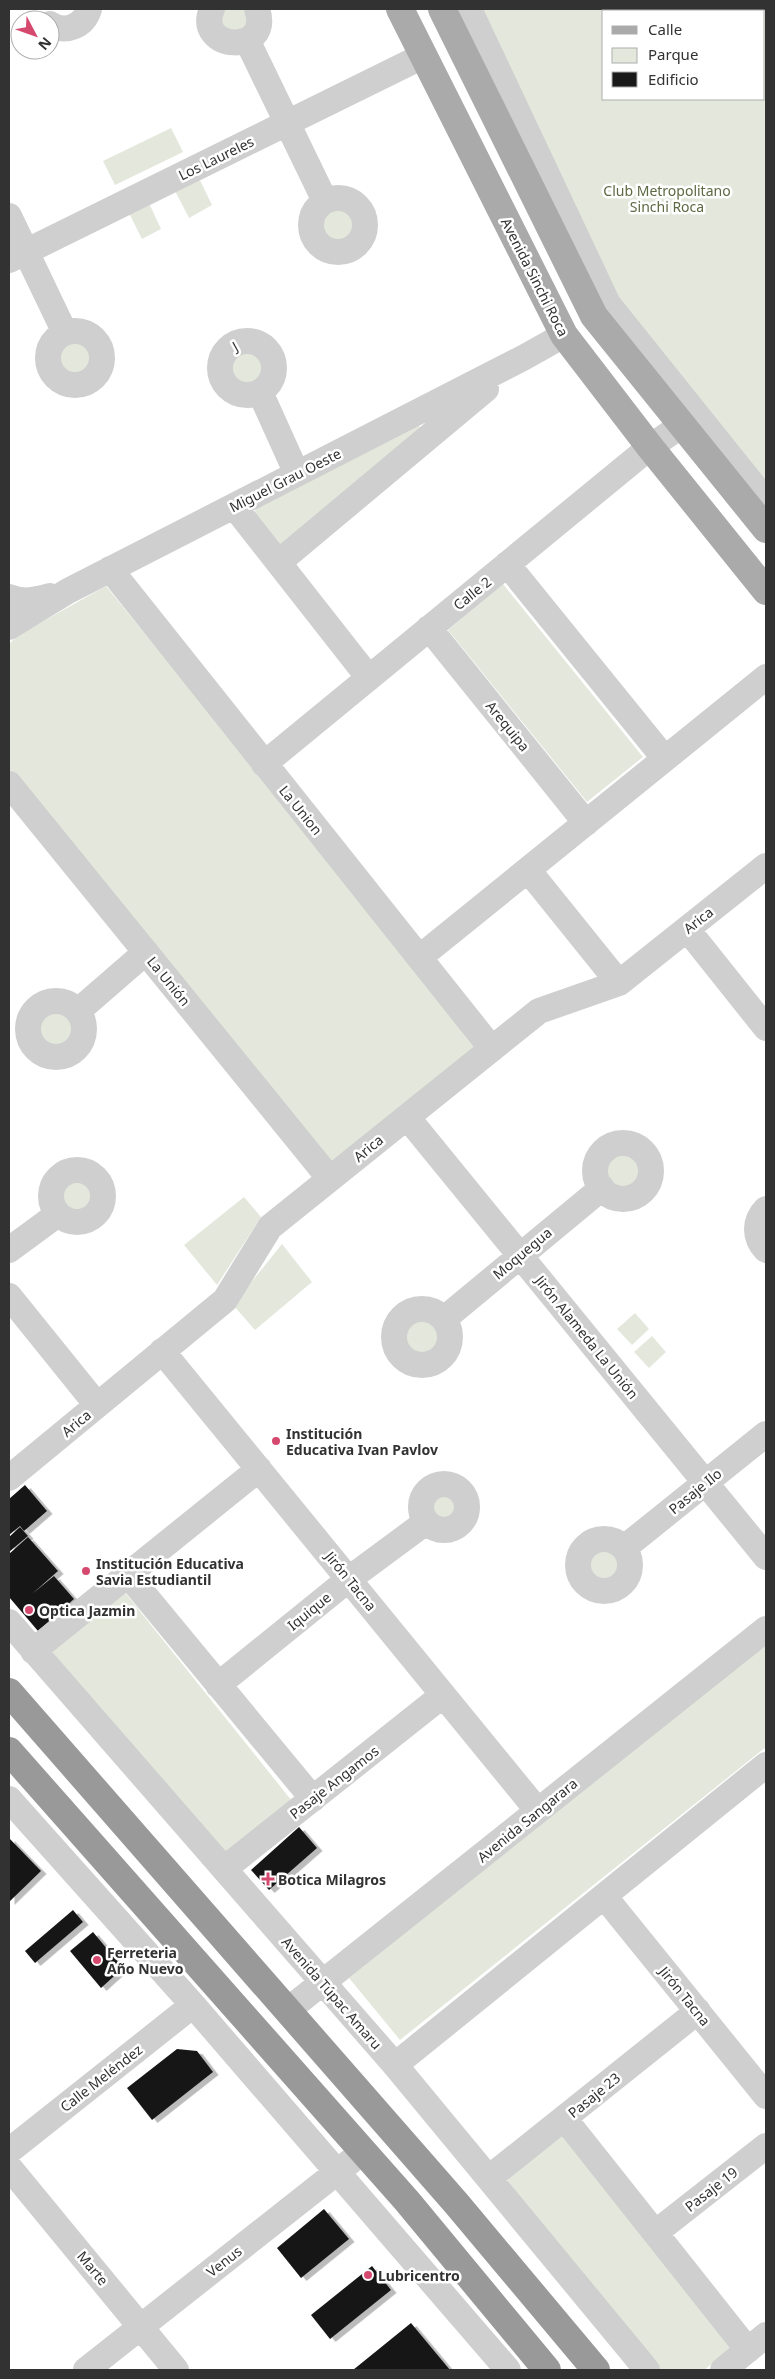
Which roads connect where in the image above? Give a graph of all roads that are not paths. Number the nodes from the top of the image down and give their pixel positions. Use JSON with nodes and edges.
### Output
{"nodes":[{"id":1,"x":89,"y":9,"type":"edge"},
{"id":2,"x":212,"y":9,"type":"edge"},
{"id":3,"x":257,"y":9,"type":"edge"},
{"id":4,"x":400,"y":9,"type":"edge"},
{"id":5,"x":442,"y":9,"type":"edge"},
{"id":6,"x":469,"y":9,"type":"edge"},
{"id":7,"x":60,"y":29,"type":"edge"},
{"id":8,"x":247,"y":40,"type":"junction"},
{"id":9,"x":423,"y":56,"type":"junction"},
{"id":10,"x":286,"y":123,"type":"junction"},
{"id":11,"x":325,"y":201,"type":"dead end"},
{"id":12,"x":9,"y":216,"type":"edge"},
{"id":13,"x":17,"y":256,"type":"edge"},
{"id":14,"x":65,"y":333,"type":"dead end"},
{"id":15,"x":564,"y":335,"type":"junction"},
{"id":16,"x":523,"y":358,"type":"junction"},
{"id":17,"x":260,"y":392,"type":"dead end"},
{"id":18,"x":682,"y":425,"type":"junction"},
{"id":19,"x":650,"y":447,"type":"junction"},
{"id":20,"x":297,"y":474,"type":"junction"},
{"id":21,"x":766,"y":501,"type":"edge"},
{"id":22,"x":234,"y":506,"type":"junction"},
{"id":23,"x":766,"y":529,"type":"edge"},
{"id":24,"x":279,"y":562,"type":"junction"},
{"id":25,"x":507,"y":564,"type":"junction"},
{"id":26,"x":110,"y":569,"type":"junction"},
{"id":27,"x":68,"y":591,"type":"junction"},
{"id":28,"x":766,"y":591,"type":"edge"},
{"id":29,"x":9,"y":597,"type":"edge"},
{"id":30,"x":9,"y":627,"type":"edge"},
{"id":31,"x":429,"y":628,"type":"junction"},
{"id":32,"x":766,"y":677,"type":"edge"},
{"id":33,"x":369,"y":678,"type":"junction"},
{"id":34,"x":665,"y":759,"type":"junction"},
{"id":35,"x":264,"y":764,"type":"junction"},
{"id":36,"x":9,"y":784,"type":"edge"},
{"id":37,"x":586,"y":823,"type":"junction"},
{"id":38,"x":766,"y":866,"type":"edge"},
{"id":39,"x":528,"y":870,"type":"junction"},
{"id":40,"x":687,"y":929,"type":"junction"},
{"id":41,"x":146,"y":952,"type":"junction"},
{"id":42,"x":420,"y":957,"type":"junction"},
{"id":43,"x":619,"y":983,"type":"junction"},
{"id":44,"x":78,"y":1011,"type":"dead end"},
{"id":45,"x":766,"y":1028,"type":"edge"},
{"id":46,"x":492,"y":1049,"type":"junction"},
{"id":47,"x":407,"y":1117,"type":"junction"},
{"id":48,"x":330,"y":1179,"type":"junction"},
{"id":49,"x":602,"y":1188,"type":"dead end"},
{"id":50,"x":766,"y":1209,"type":"edge"},
{"id":51,"x":58,"y":1214,"type":"dead end"},
{"id":52,"x":9,"y":1250,"type":"edge"},
{"id":53,"x":766,"y":1250,"type":"edge"},
{"id":54,"x":520,"y":1255,"type":"junction"},
{"id":55,"x":9,"y":1296,"type":"edge"},
{"id":56,"x":444,"y":1320,"type":"dead end"},
{"id":57,"x":162,"y":1351,"type":"junction"},
{"id":58,"x":97,"y":1405,"type":"junction"},
{"id":59,"x":766,"y":1434,"type":"edge"},
{"id":60,"x":258,"y":1469,"type":"junction"},
{"id":61,"x":9,"y":1478,"type":"edge"},
{"id":62,"x":706,"y":1483,"type":"junction"},
{"id":63,"x":426,"y":1522,"type":"dead end"},
{"id":64,"x":624,"y":1548,"type":"dead end"},
{"id":65,"x":766,"y":1558,"type":"edge"},
{"id":66,"x":128,"y":1575,"type":"junction"},
{"id":67,"x":349,"y":1579,"type":"junction"},
{"id":68,"x":9,"y":1622,"type":"edge"},
{"id":69,"x":766,"y":1629,"type":"edge"},
{"id":70,"x":33,"y":1651,"type":"junction"},
{"id":71,"x":218,"y":1684,"type":"junction"},
{"id":72,"x":9,"y":1692,"type":"edge"},
{"id":73,"x":443,"y":1695,"type":"junction"},
{"id":74,"x":9,"y":1751,"type":"edge"},
{"id":75,"x":766,"y":1765,"type":"edge"},
{"id":76,"x":9,"y":1799,"type":"edge"},
{"id":77,"x":313,"y":1799,"type":"junction"},
{"id":78,"x":538,"y":1811,"type":"junction"},
{"id":79,"x":224,"y":1870,"type":"junction"},
{"id":80,"x":604,"y":1896,"type":"junction"},
{"id":81,"x":324,"y":1982,"type":"junction"},
{"id":82,"x":192,"y":2005,"type":"junction"},
{"id":83,"x":288,"y":2010,"type":"junction"},
{"id":84,"x":698,"y":2011,"type":"junction"},
{"id":85,"x":395,"y":2065,"type":"junction"},
{"id":86,"x":766,"y":2096,"type":"edge"},
{"id":87,"x":564,"y":2118,"type":"junction"},
{"id":88,"x":766,"y":2146,"type":"edge"},
{"id":89,"x":9,"y":2152,"type":"edge"},
{"id":90,"x":363,"y":2152,"type":"junction"},
{"id":91,"x":9,"y":2167,"type":"edge"},
{"id":92,"x":338,"y":2172,"type":"junction"},
{"id":93,"x":489,"y":2178,"type":"junction"},
{"id":94,"x":655,"y":2233,"type":"junction"},
{"id":95,"x":142,"y":2326,"type":"junction"},
{"id":96,"x":757,"y":2342,"type":"edge"},
{"id":97,"x":86,"y":2370,"type":"edge"},
{"id":98,"x":176,"y":2370,"type":"edge"},
{"id":99,"x":508,"y":2370,"type":"edge"},
{"id":100,"x":547,"y":2370,"type":"edge"},
{"id":101,"x":596,"y":2370,"type":"edge"},
{"id":102,"x":647,"y":2370,"type":"edge"},
{"id":103,"x":723,"y":2370,"type":"edge"}],
"edges":[{"from":1,"to":7,"type":"street"},
{"from":2,"to":8,"type":"street"},
{"from":3,"to":8,"type":"street"},
{"from":4,"to":9,"type":"main road","name":"Avenida Sinchi Roca"},
{"from":5,"to":18,"type":"main road"},
{"from":6,"to":21,"type":"street"},
{"from":8,"to":10,"type":"street"},
{"from":9,"to":10,"type":"street","name":"Los Laureles"},
{"from":9,"to":15,"type":"main road","name":"Avenida Sinchi Roca"},
{"from":10,"to":11,"type":"street"},
{"from":10,"to":13,"type":"street","name":"Los Laureles"},
{"from":12,"to":13,"type":"street"},
{"from":13,"to":14,"type":"street"},
{"from":15,"to":16,"type":"street","name":"Miguel Grau Oeste"},
{"from":15,"to":19,"type":"main road","name":"Avenida Sinchi Roca"},
{"from":16,"to":20,"type":"street","name":"Miguel Grau Oeste"},
{"from":16,"to":24,"type":"street"},
{"from":17,"to":20,"type":"street"},
{"from":18,"to":19,"type":"street","name":"Calle 2"},
{"from":18,"to":23,"type":"main road"},
{"from":19,"to":25,"type":"street","name":"Calle 2"},
{"from":19,"to":28,"type":"main road","name":"Avenida Sinchi Roca"},
{"from":20,"to":22,"type":"street","name":"Miguel Grau Oeste"},
{"from":22,"to":24,"type":"street"},
{"from":22,"to":26,"type":"street","name":"Miguel Grau Oeste"},
{"from":24,"to":33,"type":"street"},
{"from":25,"to":31,"type":"street","name":"Calle 2"},
{"from":25,"to":34,"type":"street"},
{"from":26,"to":27,"type":"street","name":"Miguel Grau Oeste"},
{"from":26,"to":35,"type":"street","name":"La Union"},
{"from":27,"to":29,"type":"street"},
{"from":27,"to":30,"type":"street","name":"Miguel Grau Oeste"},
{"from":31,"to":33,"type":"street","name":"Calle 2"},
{"from":31,"to":37,"type":"street","name":"Arequipa"},
{"from":32,"to":34,"type":"street"},
{"from":33,"to":35,"type":"street","name":"Calle 2"},
{"from":34,"to":37,"type":"street"},
{"from":35,"to":42,"type":"street","name":"La Union"},
{"from":36,"to":41,"type":"street","name":"La Unión"},
{"from":37,"to":39,"type":"street"},
{"from":38,"to":40,"type":"street","name":"Arica"},
{"from":39,"to":42,"type":"street"},
{"from":39,"to":43,"type":"street"},
{"from":40,"to":43,"type":"street","name":"Arica"},
{"from":40,"to":45,"type":"street"},
{"from":41,"to":44,"type":"street"},
{"from":41,"to":48,"type":"street","name":"La Unión"},
{"from":42,"to":46,"type":"street","name":"La Union"},
{"from":43,"to":46,"type":"street","name":"Arica"},
{"from":46,"to":47,"type":"street","name":"Arica"},
{"from":47,"to":48,"type":"street","name":"Arica"},
{"from":47,"to":54,"type":"street","name":"Jirón Alameda La Unión"},
{"from":48,"to":57,"type":"street","name":"Arica"},
{"from":49,"to":54,"type":"street","name":"Moquegua"},
{"from":50,"to":53,"type":"street"},
{"from":51,"to":52,"type":"street"},
{"from":54,"to":56,"type":"street","name":"Moquegua"},
{"from":54,"to":62,"type":"street","name":"Jirón Alameda La Unión"},
{"from":55,"to":58,"type":"street"},
{"from":57,"to":58,"type":"street","name":"Arica"},
{"from":57,"to":60,"type":"street","name":"Jirón Tacna"},
{"from":58,"to":61,"type":"street","name":"Arica"},
{"from":59,"to":62,"type":"street","name":"Pasaje Ilo"},
{"from":60,"to":66,"type":"street"},
{"from":60,"to":67,"type":"street","name":"Jirón Tacna"},
{"from":62,"to":64,"type":"street","name":"Pasaje Ilo"},
{"from":62,"to":65,"type":"street","name":"Jirón Alameda La Unión"},
{"from":63,"to":67,"type":"street","name":"Iquique"},
{"from":66,"to":70,"type":"street"},
{"from":66,"to":71,"type":"street"},
{"from":67,"to":71,"type":"street","name":"Iquique"},
{"from":67,"to":73,"type":"street","name":"Jirón Tacna"},
{"from":68,"to":70,"type":"street","name":"Avenida Túpac Amaru"},
{"from":69,"to":78,"type":"street","name":"Avenida Sangarara"},
{"from":70,"to":79,"type":"street","name":"Avenida Túpac Amaru"},
{"from":71,"to":77,"type":"street"},
{"from":72,"to":83,"type":"highway"},
{"from":73,"to":77,"type":"street","name":"Pasaje Angamos"},
{"from":73,"to":78,"type":"street","name":"Jirón Tacna"},
{"from":74,"to":90,"type":"highway"},
{"from":75,"to":80,"type":"street"},
{"from":76,"to":82,"type":"street"},
{"from":77,"to":79,"type":"street","name":"Pasaje Angamos"},
{"from":78,"to":81,"type":"street","name":"Avenida Sangarara"},
{"from":79,"to":81,"type":"street","name":"Avenida Túpac Amaru"},
{"from":80,"to":84,"type":"street","name":"Jirón Tacna"},
{"from":80,"to":85,"type":"street"},
{"from":81,"to":83,"type":"street","name":"Avenida Sangarara"},
{"from":81,"to":85,"type":"street","name":"Avenida Túpac Amaru"},
{"from":82,"to":89,"type":"street","name":"Calle Meléndez"},
{"from":82,"to":92,"type":"street"},
{"from":83,"to":101,"type":"highway"},
{"from":84,"to":86,"type":"street","name":"Jirón Tacna"},
{"from":84,"to":87,"type":"street","name":"Pasaje 23"},
{"from":85,"to":93,"type":"street","name":"Avenida Túpac Amaru"},
{"from":87,"to":93,"type":"street","name":"Pasaje 23"},
{"from":87,"to":94,"type":"street"},
{"from":88,"to":94,"type":"street","name":"Pasaje 19"},
{"from":90,"to":92,"type":"street","name":"Venus"},
{"from":90,"to":100,"type":"highway"},
{"from":91,"to":95,"type":"street","name":"Marte"},
{"from":92,"to":95,"type":"street","name":"Venus"},
{"from":92,"to":99,"type":"street"},
{"from":93,"to":102,"type":"street","name":"Avenida Túpac Amaru"},
{"from":94,"to":96,"type":"street"},
{"from":95,"to":97,"type":"street","name":"Venus"},
{"from":95,"to":98,"type":"street","name":"Marte"},
{"from":96,"to":103,"type":"street"}]}
